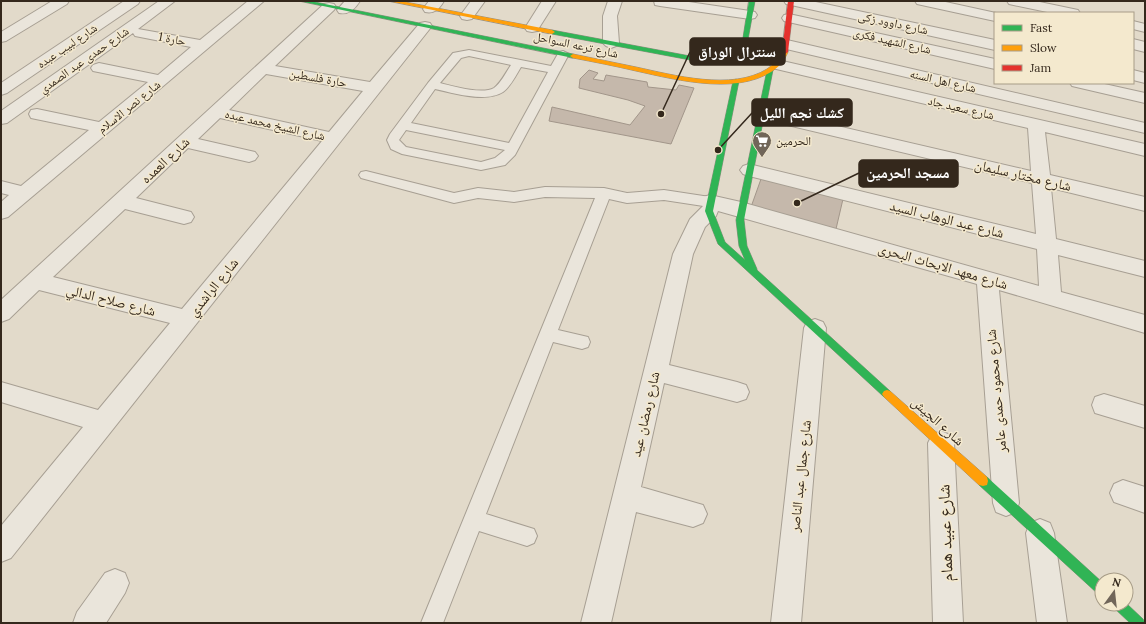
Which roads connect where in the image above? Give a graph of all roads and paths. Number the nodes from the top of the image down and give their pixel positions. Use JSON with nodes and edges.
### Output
{"nodes":[{"id":1,"x":62,"y":1,"type":"edge"},
{"id":2,"x":133,"y":1,"type":"edge"},
{"id":3,"x":168,"y":1,"type":"edge"},
{"id":4,"x":257,"y":1,"type":"edge"},
{"id":5,"x":302,"y":1,"type":"edge"},
{"id":6,"x":391,"y":1,"type":"edge"},
{"id":7,"x":478,"y":1,"type":"edge"},
{"id":8,"x":549,"y":1,"type":"edge"},
{"id":9,"x":615,"y":1,"type":"edge"},
{"id":10,"x":791,"y":1,"type":"edge"},
{"id":11,"x":922,"y":1,"type":"edge"},
{"id":12,"x":1014,"y":1,"type":"edge"},
{"id":13,"x":660,"y":2,"type":"edge"},
{"id":14,"x":342,"y":6,"type":"edge"},
{"id":15,"x":751,"y":8,"type":"edge"},
{"id":16,"x":431,"y":12,"type":"edge"},
{"id":17,"x":998,"y":12,"type":"edge"},
{"id":18,"x":1068,"y":12,"type":"edge"},
{"id":19,"x":467,"y":16,"type":"junction"},
{"id":20,"x":789,"y":18,"type":"junction"},
{"id":21,"x":1134,"y":25,"type":"edge"},
{"id":22,"x":532,"y":28,"type":"junction"},
{"id":23,"x":1145,"y":28,"type":"edge"},
{"id":24,"x":140,"y":33,"type":"dead end"},
{"id":25,"x":1,"y":38,"type":"edge"},
{"id":26,"x":611,"y":43,"type":"junction"},
{"id":27,"x":1134,"y":44,"type":"edge"},
{"id":28,"x":203,"y":45,"type":"junction"},
{"id":29,"x":787,"y":45,"type":"junction"},
{"id":30,"x":994,"y":45,"type":"edge"},
{"id":31,"x":1145,"y":47,"type":"edge"},
{"id":32,"x":563,"y":54,"type":"junction"},
{"id":33,"x":518,"y":63,"type":"junction"},
{"id":34,"x":994,"y":64,"type":"edge"},
{"id":35,"x":99,"y":68,"type":"dead end"},
{"id":36,"x":774,"y":68,"type":"junction"},
{"id":37,"x":262,"y":69,"type":"junction"},
{"id":38,"x":555,"y":70,"type":"junction"},
{"id":39,"x":1134,"y":75,"type":"edge"},
{"id":40,"x":1145,"y":78,"type":"edge"},
{"id":41,"x":161,"y":80,"type":"junction"},
{"id":42,"x":736,"y":81,"type":"junction"},
{"id":43,"x":1082,"y":84,"type":"edge"},
{"id":44,"x":432,"y":85,"type":"junction"},
{"id":45,"x":374,"y":88,"type":"junction"},
{"id":46,"x":1,"y":90,"type":"edge"},
{"id":47,"x":1145,"y":98,"type":"edge"},
{"id":48,"x":216,"y":112,"type":"junction"},
{"id":49,"x":760,"y":113,"type":"junction"},
{"id":50,"x":37,"y":114,"type":"dead end"},
{"id":51,"x":1,"y":119,"type":"edge"},
{"id":52,"x":1036,"y":125,"type":"junction"},
{"id":53,"x":402,"y":126,"type":"junction"},
{"id":54,"x":103,"y":128,"type":"junction"},
{"id":55,"x":1145,"y":128,"type":"edge"},
{"id":56,"x":334,"y":138,"type":"junction"},
{"id":57,"x":184,"y":142,"type":"junction"},
{"id":58,"x":513,"y":148,"type":"junction"},
{"id":59,"x":1145,"y":150,"type":"edge"},
{"id":60,"x":249,"y":156,"type":"dead end"},
{"id":61,"x":749,"y":170,"type":"junction"},
{"id":62,"x":366,"y":175,"type":"dead end"},
{"id":63,"x":1040,"y":179,"type":"junction"},
{"id":64,"x":1,"y":187,"type":"edge"},
{"id":65,"x":24,"y":193,"type":"junction"},
{"id":66,"x":604,"y":193,"type":"junction"},
{"id":67,"x":120,"y":201,"type":"junction"},
{"id":68,"x":1145,"y":204,"type":"edge"},
{"id":69,"x":709,"y":207,"type":"junction"},
{"id":70,"x":741,"y":209,"type":"junction"},
{"id":71,"x":1,"y":212,"type":"edge"},
{"id":72,"x":184,"y":217,"type":"dead end"},
{"id":73,"x":1046,"y":244,"type":"junction"},
{"id":74,"x":1145,"y":269,"type":"edge"},
{"id":75,"x":755,"y":274,"type":"junction"},
{"id":76,"x":987,"y":279,"type":"junction"},
{"id":77,"x":35,"y":281,"type":"junction"},
{"id":78,"x":1051,"y":298,"type":"junction"},
{"id":79,"x":1,"y":313,"type":"edge"},
{"id":80,"x":187,"y":319,"type":"junction"},
{"id":81,"x":1145,"y":324,"type":"edge"},
{"id":82,"x":814,"y":328,"type":"junction"},
{"id":83,"x":548,"y":334,"type":"junction"},
{"id":84,"x":582,"y":342,"type":"dead end"},
{"id":85,"x":655,"y":371,"type":"junction"},
{"id":86,"x":1,"y":392,"type":"edge"},
{"id":87,"x":737,"y":392,"type":"dead end"},
{"id":88,"x":1104,"y":405,"type":"dead end"},
{"id":89,"x":1145,"y":417,"type":"edge"},
{"id":90,"x":103,"y":422,"type":"junction"},
{"id":91,"x":941,"y":443,"type":"junction"},
{"id":92,"x":626,"y":496,"type":"junction"},
{"id":93,"x":1006,"y":503,"type":"junction"},
{"id":94,"x":693,"y":514,"type":"dead end"},
{"id":95,"x":473,"y":520,"type":"junction"},
{"id":96,"x":1040,"y":533,"type":"junction"},
{"id":97,"x":527,"y":536,"type":"dead end"},
{"id":98,"x":1,"y":548,"type":"edge"},
{"id":99,"x":1094,"y":583,"type":"edge"},
{"id":100,"x":115,"y":584,"type":"dead end"},
{"id":101,"x":1127,"y":612,"type":"edge"},
{"id":102,"x":88,"y":623,"type":"edge"},
{"id":103,"x":432,"y":623,"type":"edge"},
{"id":104,"x":596,"y":623,"type":"edge"},
{"id":105,"x":786,"y":623,"type":"edge"},
{"id":106,"x":948,"y":623,"type":"edge"},
{"id":107,"x":1052,"y":623,"type":"edge"},
{"id":108,"x":1139,"y":623,"type":"edge"}],
"edges":[{"from":1,"to":25,"type":"street"},
{"from":2,"to":46,"type":"street","name":"شارع لبيب عبده"},
{"from":3,"to":51,"type":"street","name":"شارع حمدى عبد الصمدي"},
{"from":4,"to":28,"type":"street","name":"شارع نصر الاسلام"},
{"from":5,"to":14,"type":"main road","name":"شارع ترعه السواحل"},
{"from":6,"to":16,"type":"main road","name":"شارع ترعه السواحل"},
{"from":7,"to":19,"type":"street"},
{"from":8,"to":22,"type":"street"},
{"from":9,"to":26,"type":"street"},
{"from":10,"to":20,"type":"main road"},
{"from":10,"to":30,"type":"street","name":"شارع داوود زكى"},
{"from":11,"to":17,"type":"street"},
{"from":12,"to":18,"type":"street"},
{"from":13,"to":15,"type":"street"},
{"from":14,"to":16,"type":"main road","name":"شارع ترعه السواحل"},
{"from":14,"to":37,"type":"street","name":"شارع العمده"},
{"from":15,"to":26,"type":"main road","name":"شارع ترعه السواحل"},
{"from":16,"to":19,"type":"main road","name":"شارع ترعه السواحل"},
{"from":16,"to":32,"type":"main road","name":"شارع ترعه السواحل"},
{"from":16,"to":45,"type":"street","name":"شارع الراشدي"},
{"from":19,"to":22,"type":"main road","name":"شارع ترعه السواحل"},
{"from":20,"to":29,"type":"main road"},
{"from":20,"to":34,"type":"street","name":"شارع الشهيد فكرى"},
{"from":21,"to":23,"type":"street"},
{"from":22,"to":26,"type":"main road","name":"شارع ترعه السواحل"},
{"from":24,"to":28,"type":"street","name":"حارة 1"},
{"from":27,"to":31,"type":"street"},
{"from":28,"to":41,"type":"street","name":"شارع نصر الاسلام"},
{"from":29,"to":36,"type":"main road"},
{"from":29,"to":55,"type":"street","name":"شارع اهل السنه"},
{"from":32,"to":38,"type":"lane"},
{"from":32,"to":42,"type":"main road","name":"شارع ترعه السواحل"},
{"from":33,"to":38,"type":"lane"},
{"from":33,"to":44,"type":"lane"},
{"from":33,"to":44,"type":"lane"},
{"from":35,"to":41,"type":"street"},
{"from":36,"to":42,"type":"main road","name":"شارع ترعه السواحل"},
{"from":36,"to":49,"type":"main road","name":"شارع الجيش"},
{"from":36,"to":52,"type":"street","name":"شارع سعيد جاد"},
{"from":37,"to":45,"type":"street","name":"حارة فلسطين"},
{"from":37,"to":48,"type":"street","name":"شارع العمده"},
{"from":38,"to":58,"type":"lane"},
{"from":39,"to":40,"type":"street"},
{"from":41,"to":54,"type":"street","name":"شارع نصر الاسلام"},
{"from":42,"to":69,"type":"main road"},
{"from":43,"to":47,"type":"street"},
{"from":44,"to":53,"type":"lane"},
{"from":45,"to":56,"type":"street","name":"شارع الراشدي"},
{"from":48,"to":56,"type":"street","name":"شارع الشيخ محمد عبده"},
{"from":48,"to":57,"type":"street","name":"شارع العمده"},
{"from":49,"to":61,"type":"main road","name":"شارع الجيش"},
{"from":49,"to":63,"type":"street","name":"شارع مختار سليمان"},
{"from":50,"to":54,"type":"street"},
{"from":52,"to":59,"type":"street","name":"شارع سعيد جاد"},
{"from":52,"to":63,"type":"street"},
{"from":53,"to":58,"type":"lane"},
{"from":53,"to":58,"type":"lane"},
{"from":54,"to":65,"type":"street","name":"شارع نصر الاسلام"},
{"from":56,"to":80,"type":"street","name":"شارع الراشدي"},
{"from":57,"to":60,"type":"street"},
{"from":57,"to":67,"type":"street","name":"شارع العمده"},
{"from":61,"to":70,"type":"main road","name":"شارع الجيش"},
{"from":61,"to":73,"type":"street","name":"شارع عبد الوهاب السيد"},
{"from":62,"to":66,"type":"lane"},
{"from":63,"to":68,"type":"street","name":"شارع مختار سليمان"},
{"from":63,"to":73,"type":"street"},
{"from":64,"to":65,"type":"street"},
{"from":65,"to":71,"type":"street","name":"شارع نصر الاسلام"},
{"from":66,"to":69,"type":"lane"},
{"from":66,"to":83,"type":"lane"},
{"from":67,"to":72,"type":"street"},
{"from":67,"to":77,"type":"street","name":"شارع العمده"},
{"from":69,"to":70,"type":"street","name":"شارع معهد الابحاث البحرى"},
{"from":69,"to":75,"type":"main road","name":"شارع الجيش"},
{"from":69,"to":85,"type":"street","name":"شارع رمضان عيد"},
{"from":70,"to":75,"type":"main road","name":"شارع الجيش"},
{"from":70,"to":76,"type":"street","name":"شارع معهد الابحاث البحرى"},
{"from":73,"to":74,"type":"street","name":"شارع عبد الوهاب السيد"},
{"from":73,"to":78,"type":"street"},
{"from":75,"to":82,"type":"main road","name":"شارع الجيش"},
{"from":76,"to":78,"type":"street","name":"شارع معهد الابحاث البحرى"},
{"from":76,"to":93,"type":"street","name":"شارع محمود حمدى عامر"},
{"from":77,"to":79,"type":"street","name":"شارع العمده"},
{"from":77,"to":80,"type":"street","name":"شارع صلاح الدالي"},
{"from":78,"to":81,"type":"street","name":"شارع معهد الابحاث البحرى"},
{"from":80,"to":90,"type":"street","name":"شارع الراشدي"},
{"from":82,"to":91,"type":"main road","name":"شارع الجيش"},
{"from":82,"to":105,"type":"street","name":"شارع جمال عبد الناصر"},
{"from":83,"to":84,"type":"lane"},
{"from":83,"to":95,"type":"lane"},
{"from":85,"to":87,"type":"street"},
{"from":85,"to":92,"type":"street","name":"شارع رمضان عيد"},
{"from":86,"to":90,"type":"street"},
{"from":88,"to":89,"type":"street"},
{"from":90,"to":98,"type":"street","name":"شارع الراشدي"},
{"from":91,"to":93,"type":"main road","name":"شارع الجيش"},
{"from":91,"to":106,"type":"street","name":"شارع عبيد همام"},
{"from":92,"to":94,"type":"street"},
{"from":92,"to":104,"type":"street","name":"شارع رمضان عيد"},
{"from":93,"to":96,"type":"main road","name":"شارع الجيش"},
{"from":95,"to":97,"type":"lane"},
{"from":95,"to":103,"type":"lane"},
{"from":96,"to":99,"type":"main road","name":"شارع الجيش"},
{"from":96,"to":107,"type":"street"},
{"from":100,"to":102,"type":"street"},
{"from":101,"to":108,"type":"main road"}]}
